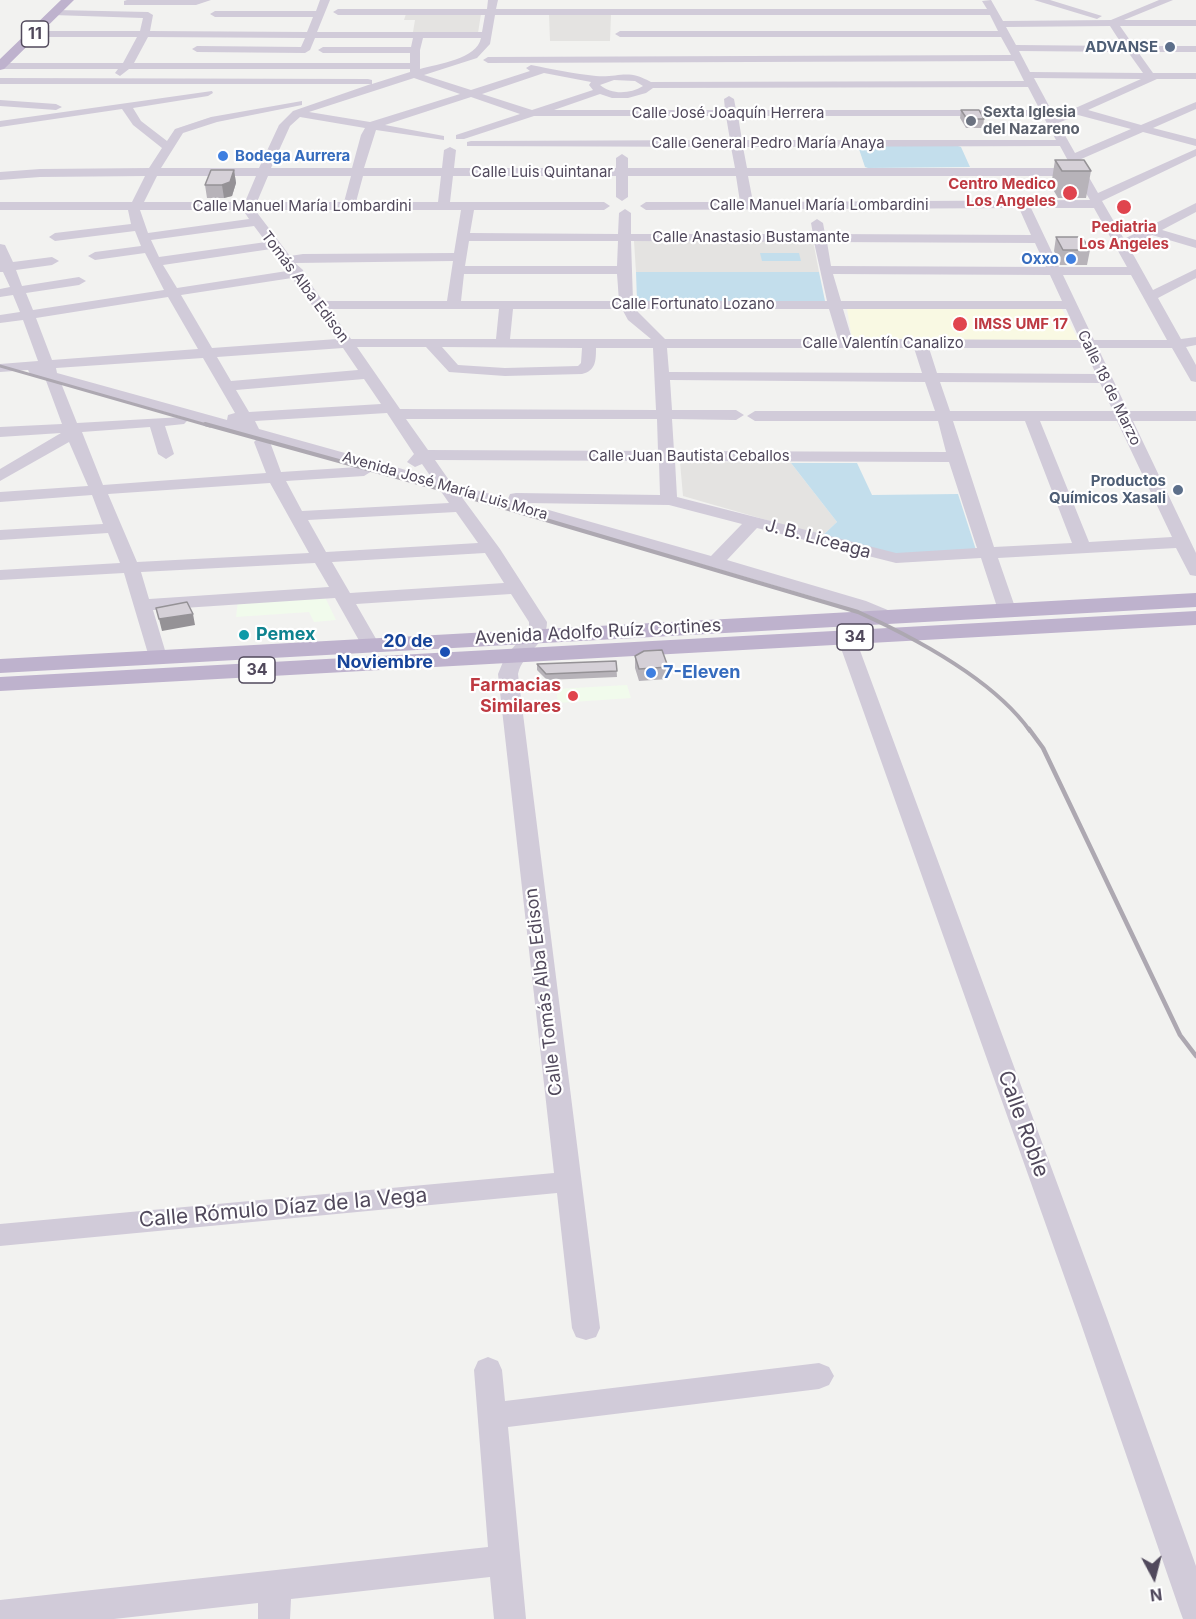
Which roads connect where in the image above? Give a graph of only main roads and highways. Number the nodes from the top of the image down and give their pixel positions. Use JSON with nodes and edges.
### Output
{"nodes":[{"id":1,"x":67,"y":1,"type":"edge"},
{"id":2,"x":52,"y":9,"type":"edge"},
{"id":3,"x":0,"y":51,"type":"edge"},
{"id":4,"x":0,"y":66,"type":"edge"},
{"id":5,"x":1196,"y":600,"type":"edge"},
{"id":6,"x":1196,"y":618,"type":"edge"},
{"id":7,"x":854,"y":628,"type":"junction"},
{"id":8,"x":0,"y":666,"type":"edge"},
{"id":9,"x":0,"y":684,"type":"edge"}],
"edges":[{"from":1,"to":2,"type":"main road","number":"11"},
{"from":2,"to":3,"type":"main road","number":"11"},
{"from":2,"to":4,"type":"main road","number":"11"},
{"from":5,"to":7,"type":"main road","name":"Avenida Adolfo Ruíz Cortines","number":"34"},
{"from":6,"to":7,"type":"main road","name":"Avenida Adolfo Ruíz Cortines","number":"34"},
{"from":7,"to":8,"type":"main road","name":"Avenida Adolfo Ruíz Cortines","number":"34"},
{"from":7,"to":9,"type":"main road","name":"Avenida Adolfo Ruíz Cortines","number":"34"}]}
